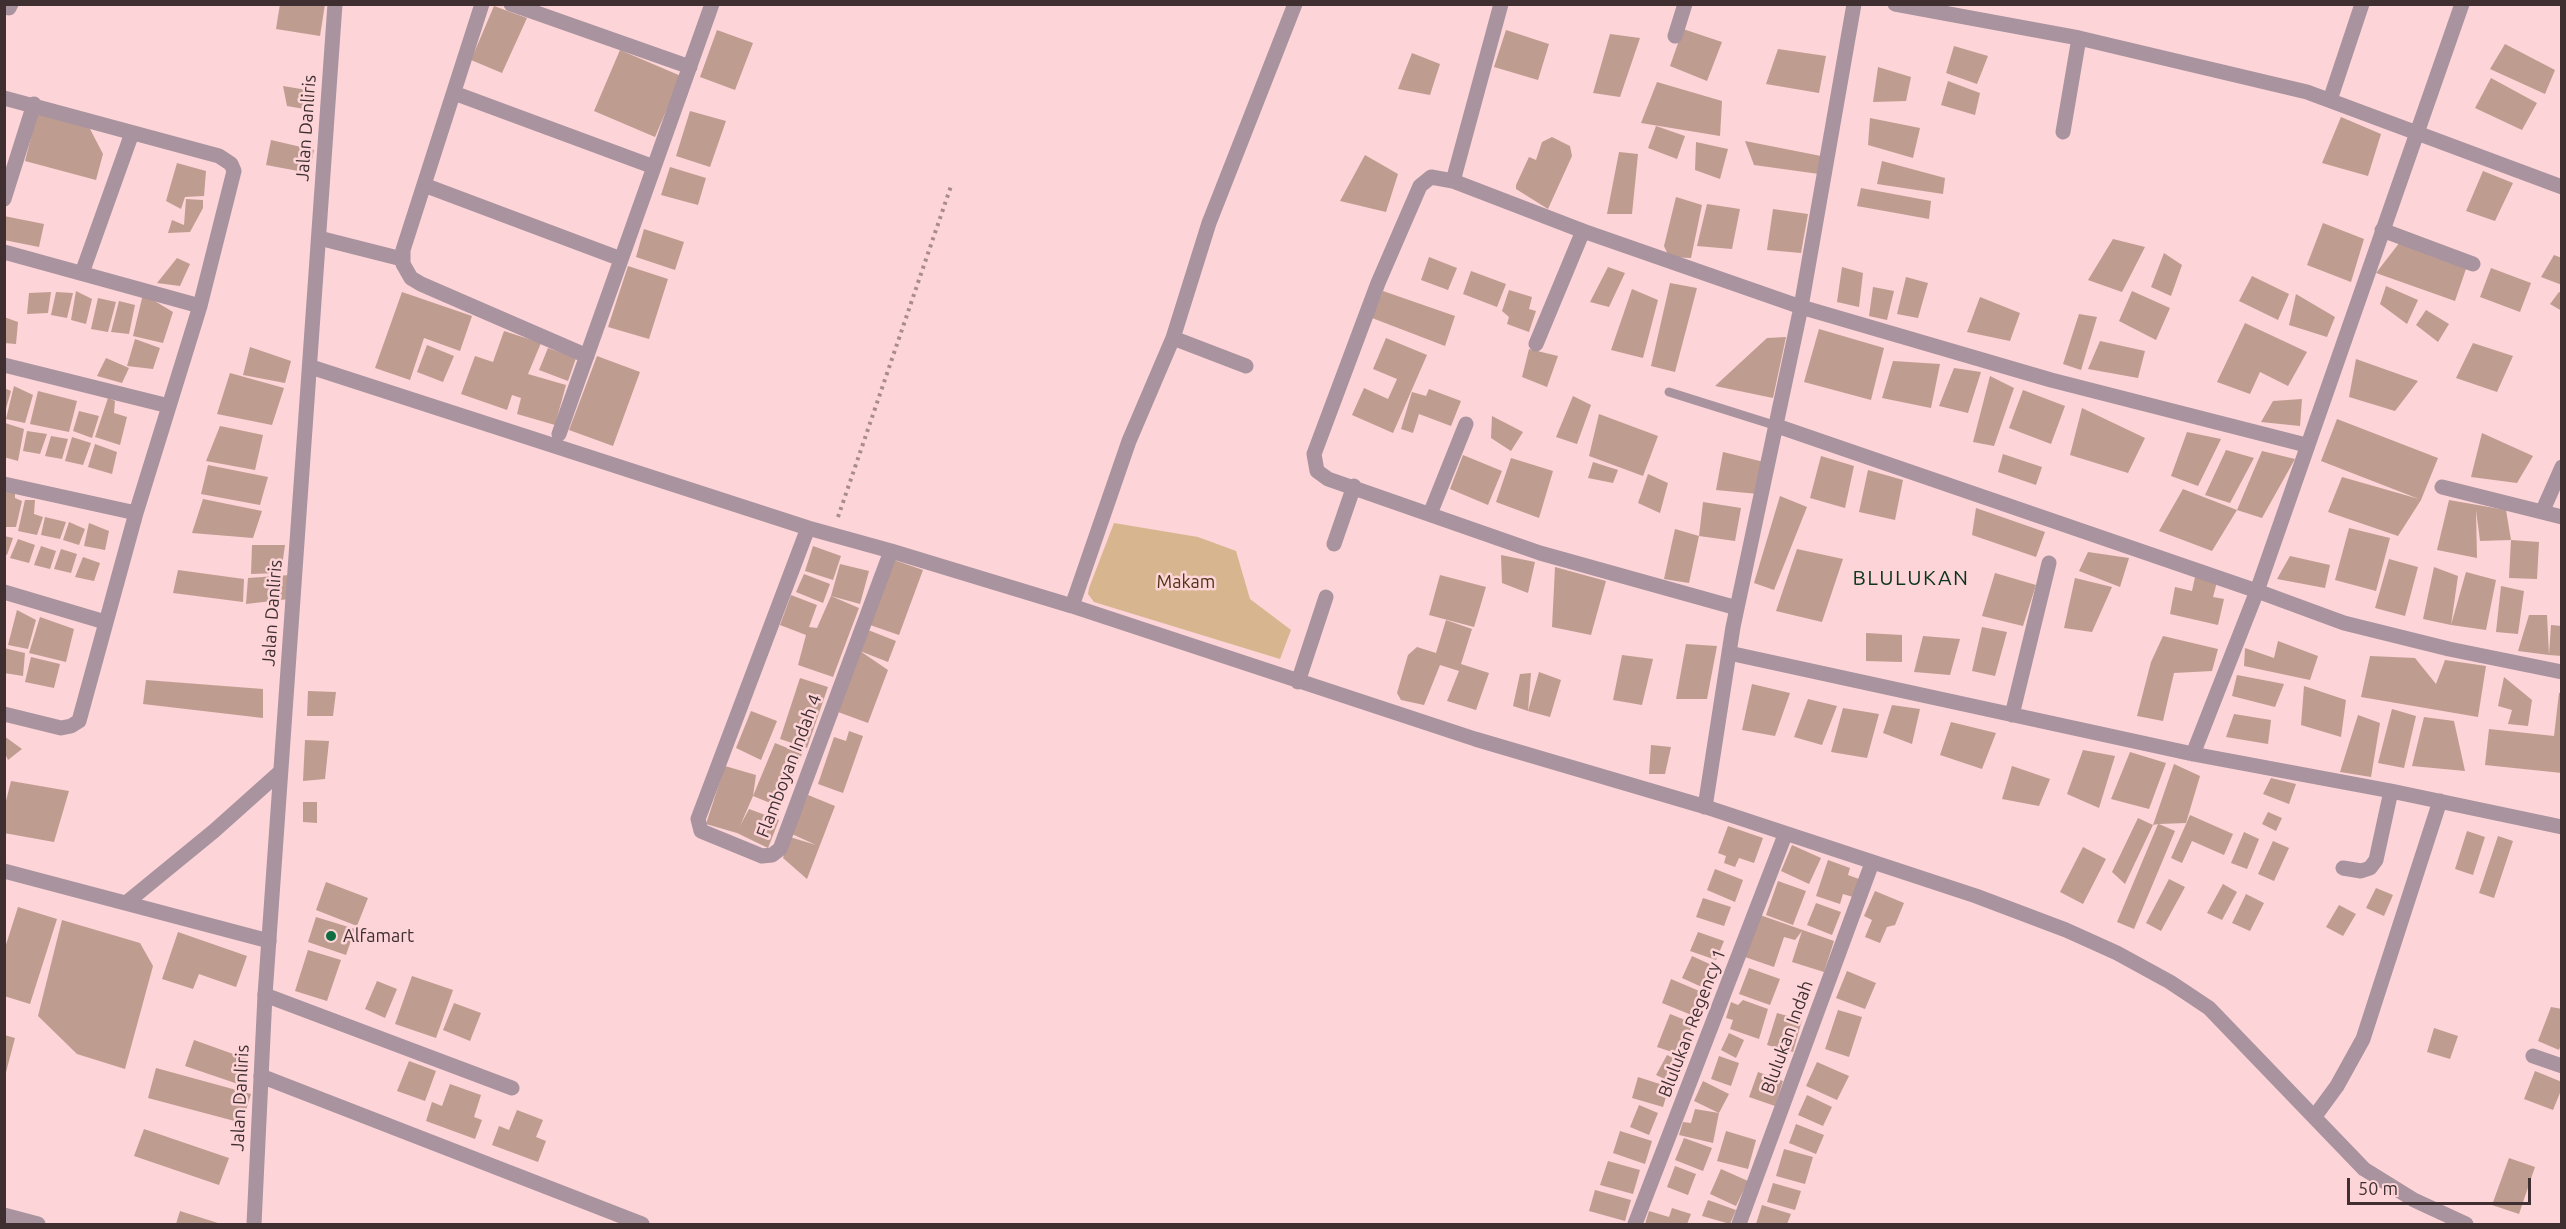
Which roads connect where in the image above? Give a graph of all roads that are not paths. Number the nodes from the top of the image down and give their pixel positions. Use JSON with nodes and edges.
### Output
{"nodes":[{"id":1,"x":335,"y":4,"type":"edge"},
{"id":2,"x":482,"y":4,"type":"edge"},
{"id":3,"x":511,"y":4,"type":"edge"},
{"id":4,"x":712,"y":4,"type":"edge"},
{"id":5,"x":1294,"y":4,"type":"edge"},
{"id":6,"x":1501,"y":4,"type":"edge"},
{"id":7,"x":1684,"y":4,"type":"edge"},
{"id":8,"x":1854,"y":4,"type":"edge"},
{"id":9,"x":1894,"y":4,"type":"edge"},
{"id":10,"x":2361,"y":4,"type":"edge"},
{"id":11,"x":2462,"y":4,"type":"edge"},
{"id":12,"x":1675,"y":36,"type":"dead end"},
{"id":13,"x":2079,"y":38,"type":"junction"},
{"id":14,"x":690,"y":67,"type":"junction"},
{"id":15,"x":454,"y":93,"type":"junction"},
{"id":16,"x":4,"y":98,"type":"edge"},
{"id":17,"x":2330,"y":100,"type":"junction"},
{"id":18,"x":34,"y":104,"type":"junction"},
{"id":19,"x":2417,"y":131,"type":"junction"},
{"id":20,"x":2063,"y":132,"type":"dead end"},
{"id":21,"x":132,"y":133,"type":"junction"},
{"id":22,"x":654,"y":167,"type":"junction"},
{"id":23,"x":1453,"y":181,"type":"junction"},
{"id":24,"x":424,"y":185,"type":"junction"},
{"id":25,"x":2562,"y":187,"type":"edge"},
{"id":26,"x":4,"y":199,"type":"edge"},
{"id":27,"x":2382,"y":230,"type":"junction"},
{"id":28,"x":1583,"y":231,"type":"junction"},
{"id":29,"x":318,"y":238,"type":"junction"},
{"id":30,"x":4,"y":252,"type":"edge"},
{"id":31,"x":402,"y":259,"type":"junction"},
{"id":32,"x":621,"y":259,"type":"junction"},
{"id":33,"x":2473,"y":264,"type":"dead end"},
{"id":34,"x":82,"y":273,"type":"junction"},
{"id":35,"x":200,"y":306,"type":"junction"},
{"id":36,"x":1801,"y":307,"type":"junction"},
{"id":37,"x":1173,"y":338,"type":"junction"},
{"id":38,"x":1536,"y":344,"type":"dead end"},
{"id":39,"x":587,"y":356,"type":"junction"},
{"id":40,"x":4,"y":365,"type":"edge"},
{"id":41,"x":1246,"y":366,"type":"dead end"},
{"id":42,"x":310,"y":367,"type":"junction"},
{"id":43,"x":1669,"y":392,"type":"dead end"},
{"id":44,"x":169,"y":406,"type":"junction"},
{"id":45,"x":1466,"y":424,"type":"dead end"},
{"id":46,"x":1777,"y":426,"type":"junction"},
{"id":47,"x":559,"y":434,"type":"dead end"},
{"id":48,"x":2306,"y":445,"type":"junction"},
{"id":49,"x":2562,"y":467,"type":"edge"},
{"id":50,"x":4,"y":483,"type":"edge"},
{"id":51,"x":1354,"y":486,"type":"junction"},
{"id":52,"x":2442,"y":487,"type":"dead end"},
{"id":53,"x":2543,"y":510,"type":"junction"},
{"id":54,"x":136,"y":513,"type":"junction"},
{"id":55,"x":1430,"y":514,"type":"junction"},
{"id":56,"x":2562,"y":517,"type":"edge"},
{"id":57,"x":808,"y":528,"type":"junction"},
{"id":58,"x":1334,"y":544,"type":"dead end"},
{"id":59,"x":891,"y":551,"type":"junction"},
{"id":60,"x":2049,"y":563,"type":"dead end"},
{"id":61,"x":2257,"y":591,"type":"junction"},
{"id":62,"x":4,"y":592,"type":"edge"},
{"id":63,"x":1326,"y":597,"type":"dead end"},
{"id":64,"x":1071,"y":606,"type":"junction"},
{"id":65,"x":1737,"y":608,"type":"junction"},
{"id":66,"x":105,"y":622,"type":"junction"},
{"id":67,"x":1729,"y":653,"type":"junction"},
{"id":68,"x":2562,"y":672,"type":"edge"},
{"id":69,"x":1298,"y":682,"type":"junction"},
{"id":70,"x":4,"y":714,"type":"edge"},
{"id":71,"x":2013,"y":715,"type":"junction"},
{"id":72,"x":2193,"y":754,"type":"junction"},
{"id":73,"x":280,"y":772,"type":"junction"},
{"id":74,"x":2391,"y":791,"type":"junction"},
{"id":75,"x":2440,"y":801,"type":"junction"},
{"id":76,"x":1705,"y":807,"type":"junction"},
{"id":77,"x":2562,"y":827,"type":"edge"},
{"id":78,"x":1785,"y":835,"type":"junction"},
{"id":79,"x":1872,"y":863,"type":"junction"},
{"id":80,"x":2343,"y":868,"type":"dead end"},
{"id":81,"x":6,"y":877,"type":"edge"},
{"id":82,"x":126,"y":903,"type":"junction"},
{"id":83,"x":269,"y":941,"type":"junction"},
{"id":84,"x":265,"y":995,"type":"junction"},
{"id":85,"x":2533,"y":1056,"type":"dead end"},
{"id":86,"x":2562,"y":1066,"type":"edge"},
{"id":87,"x":261,"y":1076,"type":"junction"},
{"id":88,"x":512,"y":1088,"type":"dead end"},
{"id":89,"x":2314,"y":1116,"type":"junction"},
{"id":90,"x":4,"y":1215,"type":"edge"},
{"id":91,"x":2459,"y":1223,"type":"edge"},
{"id":92,"x":38,"y":1224,"type":"edge"},
{"id":93,"x":254,"y":1224,"type":"edge"},
{"id":94,"x":642,"y":1224,"type":"edge"},
{"id":95,"x":1635,"y":1224,"type":"edge"},
{"id":96,"x":1739,"y":1224,"type":"edge"}],
"edges":[{"from":1,"to":29,"type":"street","name":"Jalan Danliris"},
{"from":2,"to":15,"type":"street"},
{"from":3,"to":14,"type":"street"},
{"from":4,"to":14,"type":"street"},
{"from":5,"to":37,"type":"street"},
{"from":6,"to":23,"type":"street"},
{"from":7,"to":12,"type":"street"},
{"from":8,"to":36,"type":"street"},
{"from":9,"to":13,"type":"street"},
{"from":10,"to":17,"type":"street"},
{"from":11,"to":19,"type":"street"},
{"from":13,"to":17,"type":"street"},
{"from":13,"to":20,"type":"street"},
{"from":14,"to":22,"type":"street"},
{"from":15,"to":22,"type":"street"},
{"from":15,"to":24,"type":"street"},
{"from":16,"to":18,"type":"street"},
{"from":17,"to":19,"type":"street"},
{"from":18,"to":21,"type":"street"},
{"from":18,"to":26,"type":"street"},
{"from":19,"to":25,"type":"street"},
{"from":19,"to":27,"type":"street"},
{"from":21,"to":34,"type":"street"},
{"from":21,"to":35,"type":"street"},
{"from":22,"to":32,"type":"street"},
{"from":23,"to":28,"type":"street"},
{"from":23,"to":51,"type":"street"},
{"from":24,"to":31,"type":"street"},
{"from":24,"to":32,"type":"street"},
{"from":27,"to":33,"type":"street"},
{"from":27,"to":48,"type":"street"},
{"from":28,"to":36,"type":"street"},
{"from":28,"to":38,"type":"street"},
{"from":29,"to":31,"type":"street"},
{"from":29,"to":42,"type":"street","name":"Jalan Danliris"},
{"from":30,"to":34,"type":"street"},
{"from":31,"to":39,"type":"street"},
{"from":32,"to":39,"type":"street"},
{"from":34,"to":35,"type":"street"},
{"from":35,"to":44,"type":"street"},
{"from":36,"to":46,"type":"street"},
{"from":36,"to":48,"type":"street"},
{"from":37,"to":41,"type":"street"},
{"from":37,"to":64,"type":"street"},
{"from":39,"to":47,"type":"street"},
{"from":40,"to":44,"type":"street"},
{"from":42,"to":57,"type":"street"},
{"from":42,"to":73,"type":"street","name":"Jalan Danliris"},
{"from":43,"to":46,"type":"lane"},
{"from":44,"to":54,"type":"street"},
{"from":45,"to":55,"type":"street"},
{"from":46,"to":61,"type":"street"},
{"from":46,"to":65,"type":"street"},
{"from":48,"to":61,"type":"street"},
{"from":49,"to":53,"type":"street"},
{"from":50,"to":54,"type":"street"},
{"from":51,"to":55,"type":"street"},
{"from":51,"to":58,"type":"street"},
{"from":52,"to":53,"type":"street"},
{"from":53,"to":56,"type":"street"},
{"from":54,"to":66,"type":"street"},
{"from":55,"to":65,"type":"street"},
{"from":57,"to":59,"type":"street"},
{"from":57,"to":59,"type":"street","name":"Flamboyan Indah 4"},
{"from":59,"to":64,"type":"street"},
{"from":60,"to":71,"type":"street"},
{"from":61,"to":68,"type":"street"},
{"from":61,"to":72,"type":"street"},
{"from":62,"to":66,"type":"street"},
{"from":63,"to":69,"type":"street"},
{"from":64,"to":69,"type":"street"},
{"from":65,"to":67,"type":"street"},
{"from":66,"to":70,"type":"street"},
{"from":67,"to":71,"type":"street"},
{"from":67,"to":76,"type":"street"},
{"from":69,"to":76,"type":"street"},
{"from":71,"to":72,"type":"street"},
{"from":72,"to":74,"type":"street"},
{"from":73,"to":82,"type":"street"},
{"from":73,"to":83,"type":"street","name":"Jalan Danliris"},
{"from":74,"to":75,"type":"street"},
{"from":74,"to":80,"type":"street"},
{"from":75,"to":77,"type":"street"},
{"from":75,"to":89,"type":"street"},
{"from":76,"to":78,"type":"street"},
{"from":78,"to":79,"type":"street"},
{"from":78,"to":95,"type":"street","name":"Blulukan Regency 1"},
{"from":79,"to":89,"type":"street"},
{"from":79,"to":96,"type":"street","name":"Blulukan Indah"},
{"from":81,"to":82,"type":"street"},
{"from":82,"to":83,"type":"street"},
{"from":83,"to":84,"type":"street","name":"Jalan Danliris"},
{"from":84,"to":87,"type":"street","name":"Jalan Danliris"},
{"from":84,"to":88,"type":"street"},
{"from":85,"to":86,"type":"street"},
{"from":87,"to":93,"type":"street","name":"Jalan Danliris"},
{"from":87,"to":94,"type":"street"},
{"from":89,"to":91,"type":"street"},
{"from":90,"to":92,"type":"street"}]}
